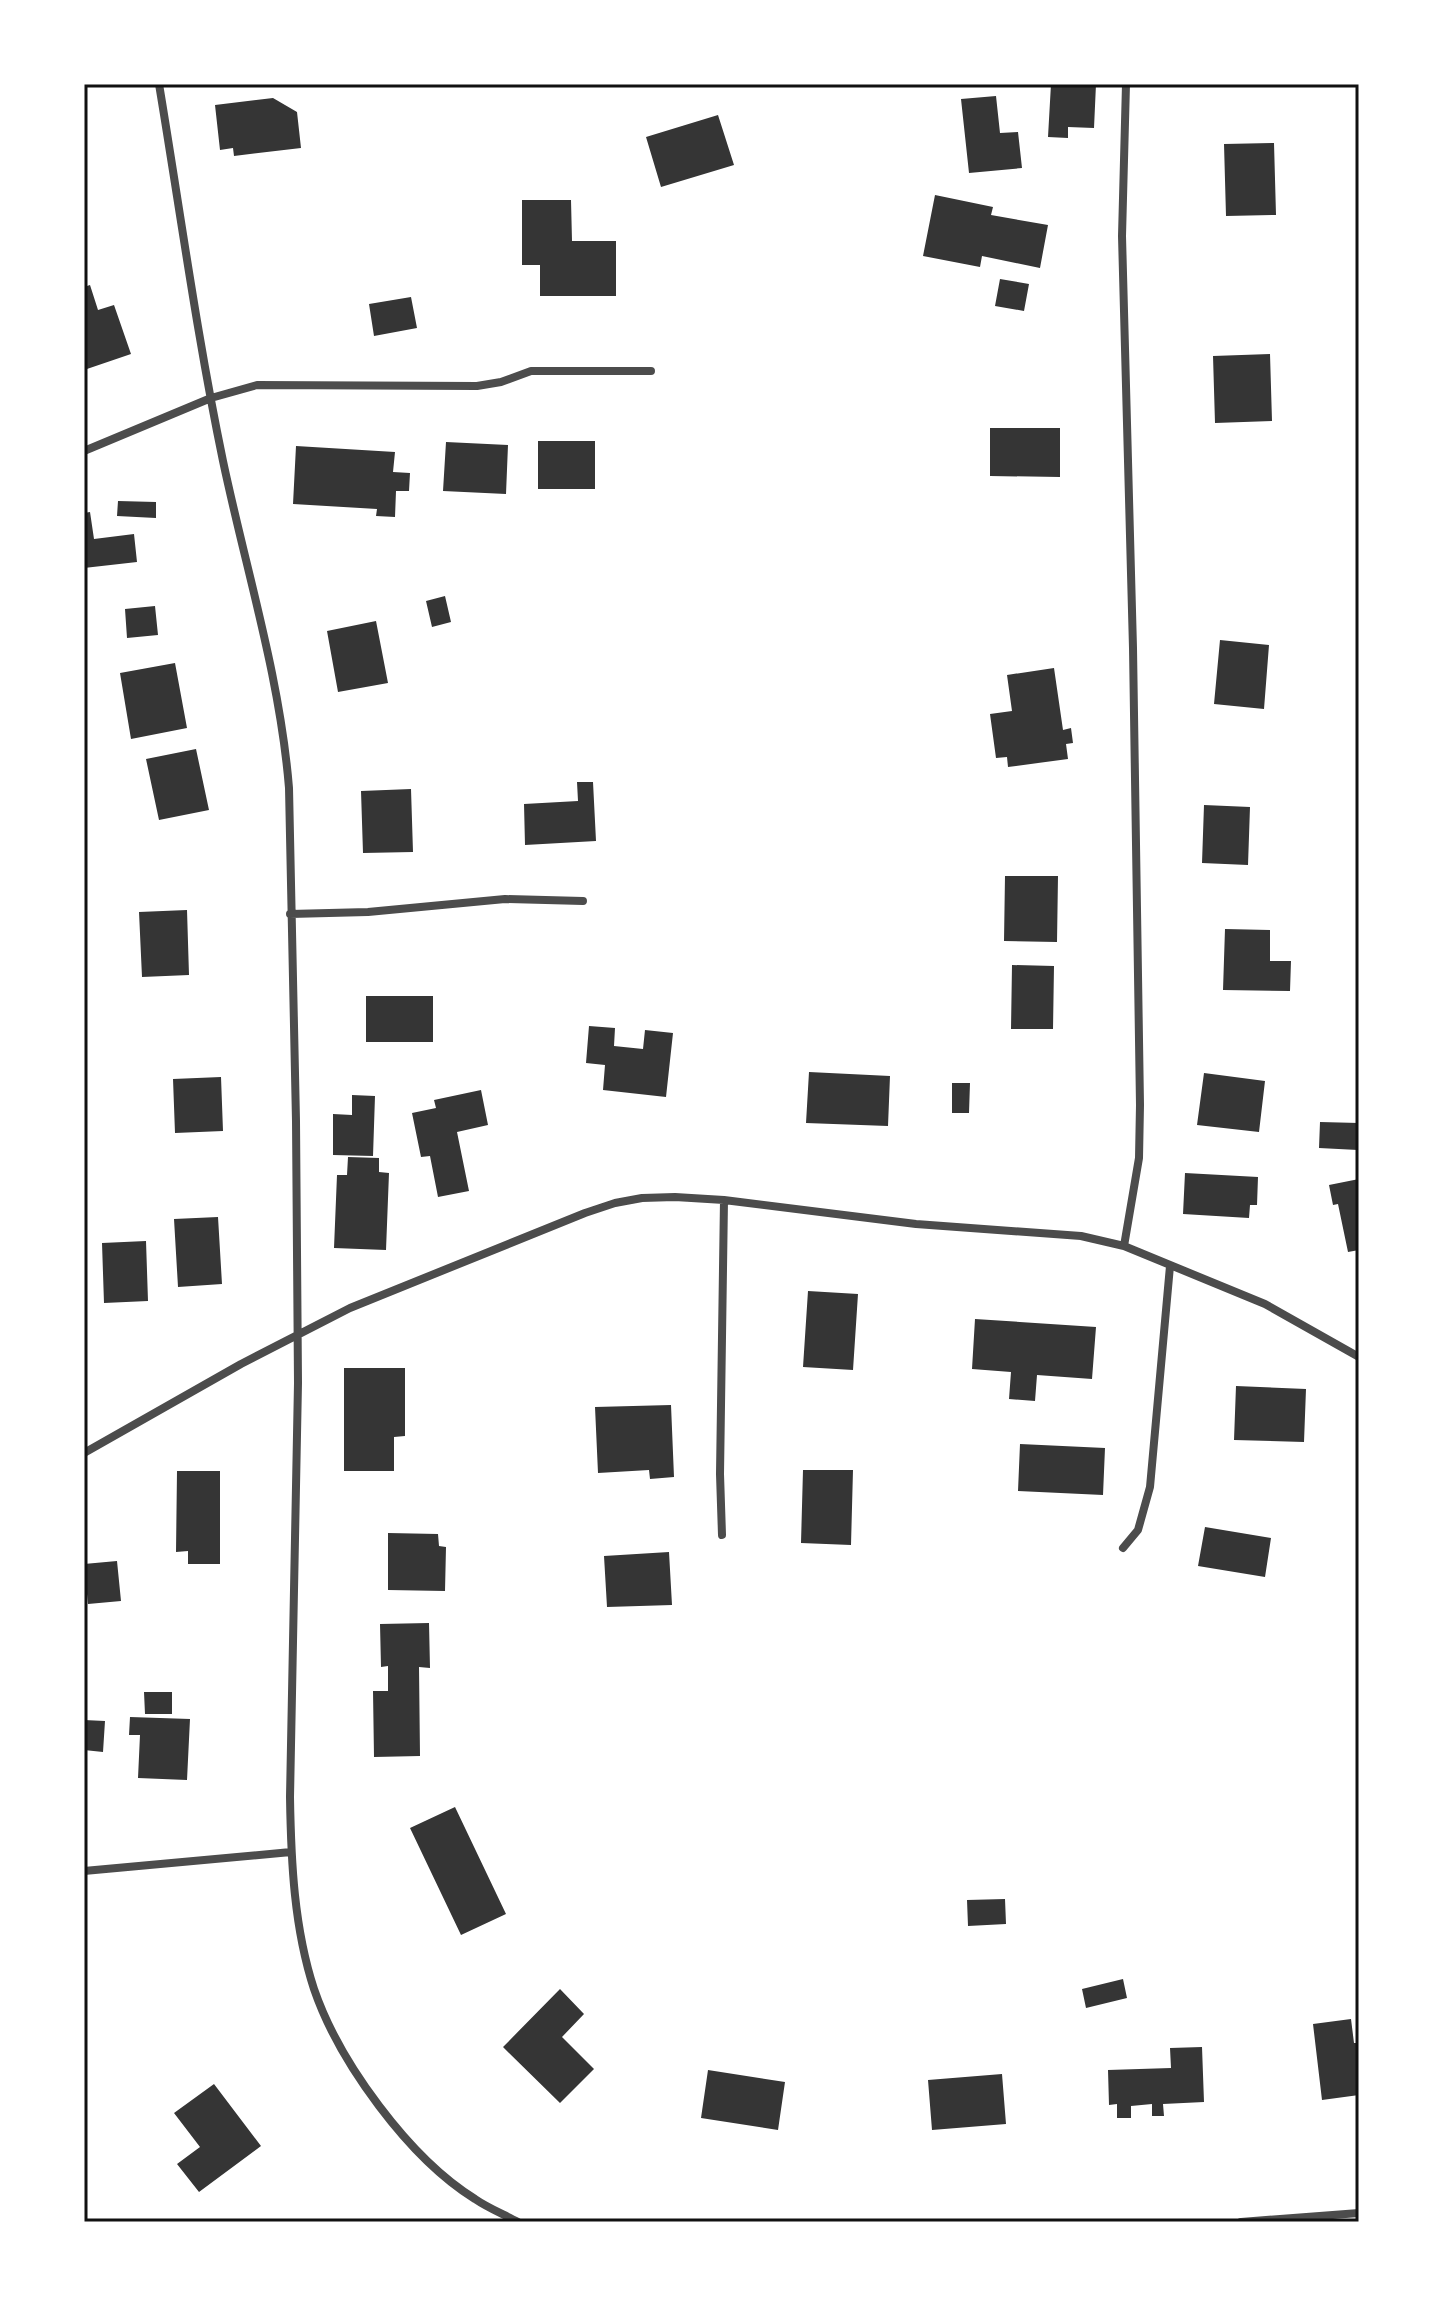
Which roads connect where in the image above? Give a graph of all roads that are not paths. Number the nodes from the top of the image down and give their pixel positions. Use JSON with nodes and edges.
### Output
{"nodes":[{"id":1,"x":159,"y":84,"type":"edge"},
{"id":2,"x":1126,"y":84,"type":"edge"},
{"id":3,"x":651,"y":371,"type":"dead end"},
{"id":4,"x":211,"y":398,"type":"junction"},
{"id":5,"x":84,"y":451,"type":"edge"},
{"id":6,"x":583,"y":901,"type":"dead end"},
{"id":7,"x":290,"y":914,"type":"junction"},
{"id":8,"x":724,"y":1200,"type":"junction"},
{"id":9,"x":1124,"y":1246,"type":"junction"},
{"id":10,"x":1170,"y":1266,"type":"junction"},
{"id":11,"x":298,"y":1333,"type":"junction"},
{"id":12,"x":1359,"y":1357,"type":"edge"},
{"id":13,"x":84,"y":1453,"type":"edge"},
{"id":14,"x":722,"y":1535,"type":"dead end"},
{"id":15,"x":1123,"y":1548,"type":"dead end"},
{"id":16,"x":291,"y":1852,"type":"junction"},
{"id":17,"x":84,"y":1871,"type":"edge"},
{"id":18,"x":1359,"y":2213,"type":"edge"},
{"id":19,"x":518,"y":2222,"type":"edge"},
{"id":20,"x":1241,"y":2222,"type":"edge"}],
"edges":[{"from":1,"to":4,"type":"street"},
{"from":2,"to":9,"type":"street"},
{"from":3,"to":4,"type":"street"},
{"from":4,"to":5,"type":"street"},
{"from":4,"to":7,"type":"street"},
{"from":6,"to":7,"type":"street"},
{"from":7,"to":11,"type":"street"},
{"from":8,"to":9,"type":"street"},
{"from":8,"to":11,"type":"street"},
{"from":8,"to":14,"type":"street"},
{"from":9,"to":10,"type":"street"},
{"from":10,"to":12,"type":"street"},
{"from":10,"to":15,"type":"street"},
{"from":11,"to":13,"type":"street"},
{"from":11,"to":16,"type":"street"},
{"from":16,"to":17,"type":"street"},
{"from":16,"to":19,"type":"street"},
{"from":18,"to":20,"type":"street"}]}
